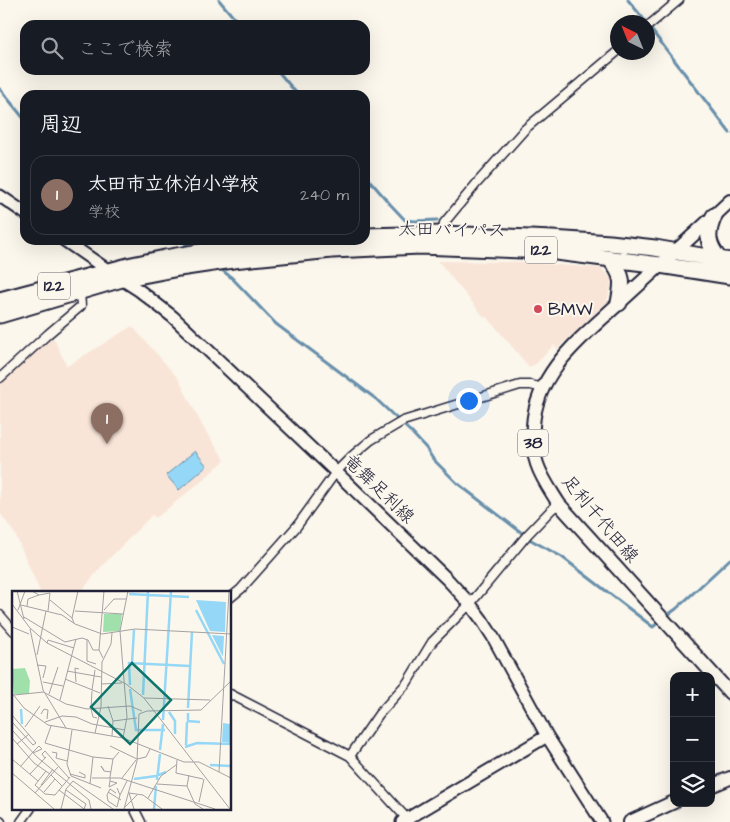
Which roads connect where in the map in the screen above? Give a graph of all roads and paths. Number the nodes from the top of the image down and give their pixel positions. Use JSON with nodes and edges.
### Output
{"nodes":[{"id":1,"x":679,"y":0,"type":"edge"},
{"id":2,"x":655,"y":20,"type":"edge"},
{"id":3,"x":610,"y":58,"type":"edge"},
{"id":4,"x":0,"y":196,"type":"edge"},
{"id":5,"x":730,"y":201,"type":"edge"},
{"id":6,"x":20,"y":210,"type":"edge"},
{"id":7,"x":714,"y":216,"type":"junction"},
{"id":8,"x":443,"y":234,"type":"junction"},
{"id":9,"x":370,"y":236,"type":"edge"},
{"id":10,"x":71,"y":245,"type":"edge"},
{"id":11,"x":259,"y":245,"type":"edge"},
{"id":12,"x":675,"y":252,"type":"junction"},
{"id":13,"x":610,"y":259,"type":"junction"},
{"id":14,"x":724,"y":260,"type":"edge"},
{"id":15,"x":660,"y":265,"type":"junction"},
{"id":16,"x":116,"y":275,"type":"junction"},
{"id":17,"x":730,"y":276,"type":"edge"},
{"id":18,"x":80,"y":292,"type":"junction"},
{"id":19,"x":0,"y":300,"type":"edge"},
{"id":20,"x":619,"y":303,"type":"junction"},
{"id":21,"x":0,"y":315,"type":"edge"},
{"id":22,"x":0,"y":378,"type":"edge"},
{"id":23,"x":542,"y":388,"type":"junction"},
{"id":24,"x":336,"y":472,"type":"junction"},
{"id":25,"x":559,"y":504,"type":"junction"},
{"id":26,"x":231,"y":597,"type":"edge"},
{"id":27,"x":470,"y":604,"type":"junction"},
{"id":28,"x":0,"y":615,"type":"edge"},
{"id":29,"x":12,"y":629,"type":"edge"},
{"id":30,"x":730,"y":693,"type":"edge"},
{"id":31,"x":231,"y":695,"type":"edge"},
{"id":32,"x":547,"y":736,"type":"junction"},
{"id":33,"x":350,"y":756,"type":"junction"},
{"id":34,"x":730,"y":778,"type":"edge"},
{"id":35,"x":715,"y":784,"type":"edge"},
{"id":36,"x":670,"y":804,"type":"edge"},
{"id":37,"x":30,"y":810,"type":"edge"},
{"id":38,"x":135,"y":810,"type":"edge"},
{"id":39,"x":406,"y":821,"type":"edge"},
{"id":40,"x":21,"y":822,"type":"edge"},
{"id":41,"x":141,"y":822,"type":"edge"},
{"id":42,"x":602,"y":822,"type":"edge"},
{"id":43,"x":630,"y":822,"type":"edge"}],
"edges":[{"from":1,"to":2,"type":"street"},
{"from":3,"to":8,"type":"street"},
{"from":4,"to":6,"type":"main road"},
{"from":5,"to":7,"type":"main road","name":"足利千代田線","number":"38"},
{"from":7,"to":12,"type":"main road","name":"足利千代田線","number":"38"},
{"from":7,"to":14,"type":"highway"},
{"from":8,"to":9,"type":"highway","name":"太田バイパス","number":"122"},
{"from":8,"to":12,"type":"highway","name":"太田バイパス","number":"122"},
{"from":10,"to":16,"type":"main road","name":"竜舞足利線"},
{"from":11,"to":16,"type":"highway","name":"太田バイパス","number":"122"},
{"from":12,"to":14,"type":"highway","name":"太田バイパス","number":"122"},
{"from":12,"to":15,"type":"main road","name":"足利千代田線","number":"38"},
{"from":13,"to":15,"type":"highway","name":"太田バイパス","number":"122"},
{"from":13,"to":16,"type":"highway","name":"太田バイパス","number":"122"},
{"from":13,"to":20,"type":"highway"},
{"from":15,"to":17,"type":"highway","name":"太田バイパス","number":"122"},
{"from":15,"to":20,"type":"main road","name":"足利千代田線","number":"38"},
{"from":16,"to":18,"type":"highway","name":"太田バイパス","number":"122"},
{"from":16,"to":19,"type":"highway","name":"太田バイパス","number":"122"},
{"from":16,"to":24,"type":"main road","name":"竜舞足利線"},
{"from":18,"to":21,"type":"highway","name":"太田バイパス","number":"122"},
{"from":18,"to":22,"type":"street"},
{"from":20,"to":23,"type":"main road","name":"足利千代田線","number":"38"},
{"from":23,"to":24,"type":"street"},
{"from":23,"to":25,"type":"main road","name":"足利千代田線","number":"38"},
{"from":24,"to":26,"type":"street"},
{"from":24,"to":27,"type":"main road","name":"竜舞足利線"},
{"from":25,"to":27,"type":"street"},
{"from":25,"to":30,"type":"main road","name":"足利千代田線","number":"38"},
{"from":27,"to":32,"type":"main road","name":"竜舞足利線"},
{"from":27,"to":33,"type":"street"},
{"from":28,"to":29,"type":"street"},
{"from":31,"to":33,"type":"street"},
{"from":32,"to":39,"type":"main road"},
{"from":32,"to":42,"type":"main road","name":"竜舞足利線"},
{"from":33,"to":39,"type":"street"},
{"from":34,"to":35,"type":"main road"},
{"from":36,"to":43,"type":"main road"},
{"from":37,"to":40,"type":"street"},
{"from":38,"to":41,"type":"street"}]}
